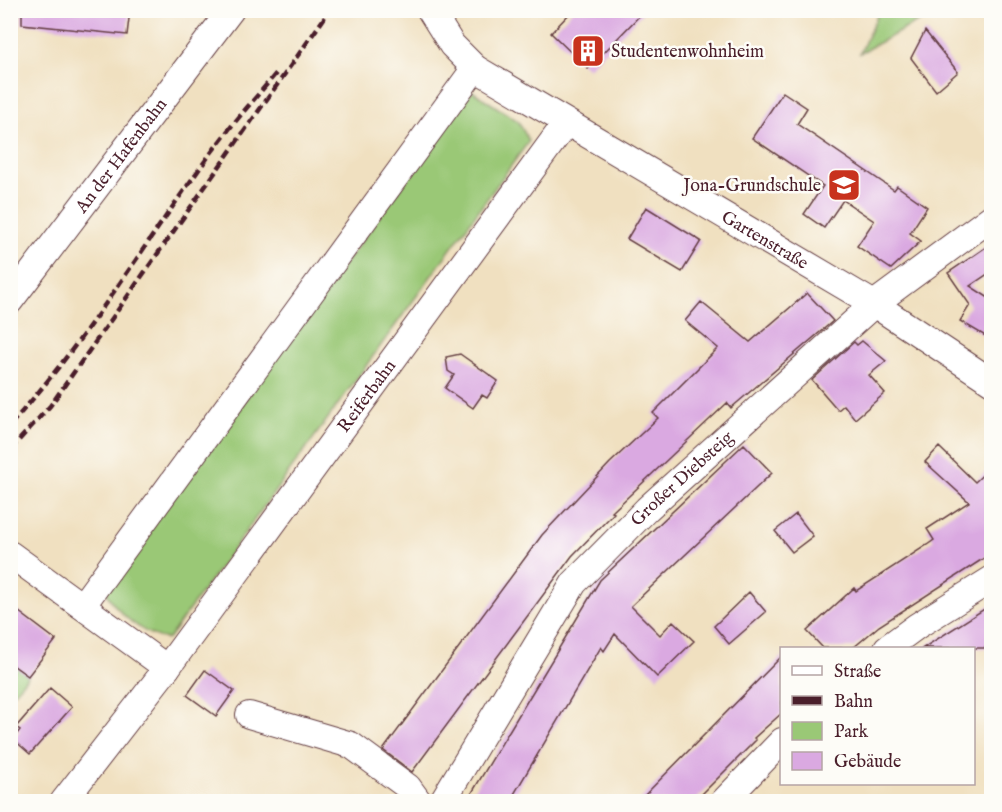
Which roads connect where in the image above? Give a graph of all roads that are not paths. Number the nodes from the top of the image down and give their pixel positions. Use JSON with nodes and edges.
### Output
{"nodes":[{"id":1,"x":231,"y":10,"type":"edge"},
{"id":2,"x":430,"y":10,"type":"edge"},
{"id":3,"x":475,"y":68,"type":"junction"},
{"id":4,"x":566,"y":123,"type":"junction"},
{"id":5,"x":992,"y":217,"type":"edge"},
{"id":6,"x":10,"y":301,"type":"edge"},
{"id":7,"x":873,"y":304,"type":"junction"},
{"id":8,"x":992,"y":382,"type":"edge"},
{"id":9,"x":10,"y":554,"type":"edge"},
{"id":10,"x":992,"y":579,"type":"edge"},
{"id":11,"x":82,"y":606,"type":"junction"},
{"id":12,"x":889,"y":647,"type":"edge"},
{"id":13,"x":167,"y":668,"type":"junction"},
{"id":14,"x":249,"y":716,"type":"dead end"},
{"id":15,"x":780,"y":743,"type":"edge"},
{"id":16,"x":63,"y":801,"type":"edge"},
{"id":17,"x":419,"y":801,"type":"edge"},
{"id":18,"x":442,"y":801,"type":"edge"},
{"id":19,"x":723,"y":801,"type":"edge"}],
"edges":[{"from":1,"to":6,"type":"street","name":"An der Hafenbahn"},
{"from":2,"to":3,"type":"street","name":"Gartenstraße"},
{"from":3,"to":4,"type":"street","name":"Gartenstraße"},
{"from":3,"to":11,"type":"street"},
{"from":4,"to":7,"type":"street","name":"Gartenstraße"},
{"from":4,"to":13,"type":"street","name":"Reiferbahn"},
{"from":5,"to":7,"type":"street","name":"Großer Diebsteig"},
{"from":7,"to":8,"type":"street","name":"Gartenstraße"},
{"from":7,"to":18,"type":"street","name":"Großer Diebsteig"},
{"from":9,"to":11,"type":"street"},
{"from":10,"to":12,"type":"street"},
{"from":11,"to":13,"type":"street"},
{"from":13,"to":16,"type":"street","name":"Reiferbahn"},
{"from":14,"to":17,"type":"street"},
{"from":15,"to":19,"type":"street"}]}
